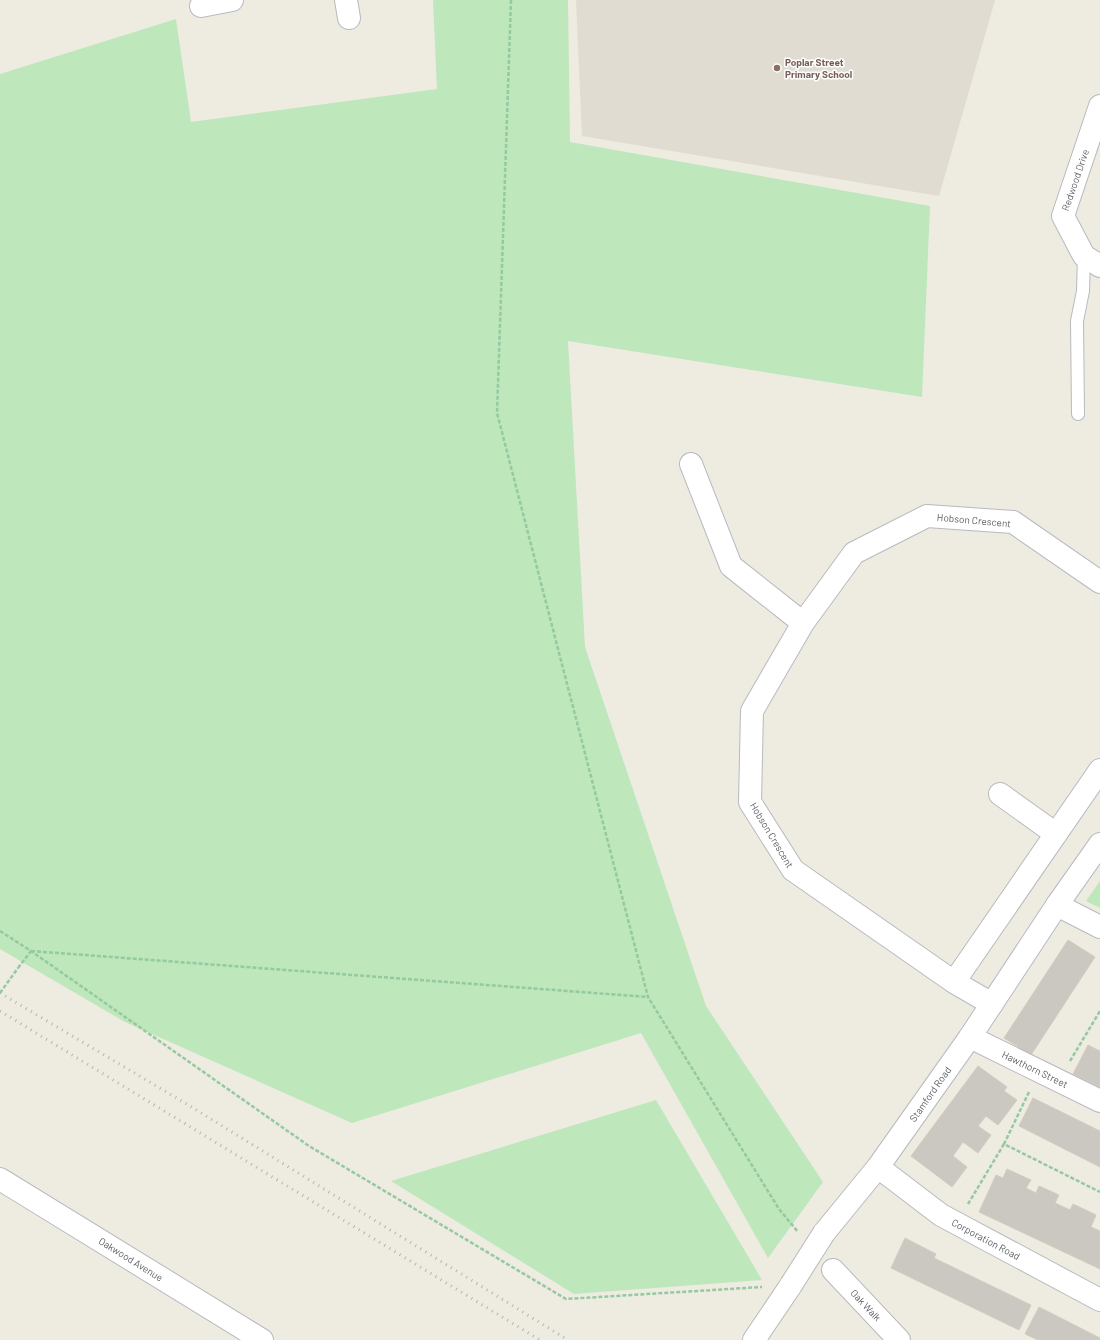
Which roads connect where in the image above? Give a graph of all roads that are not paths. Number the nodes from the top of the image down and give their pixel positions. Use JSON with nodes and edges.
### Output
{"nodes":[{"id":1,"x":232,"y":0,"type":"edge"},
{"id":2,"x":201,"y":6,"type":"dead end"},
{"id":3,"x":1100,"y":106,"type":"edge"},
{"id":4,"x":1092,"y":261,"type":"edge"},
{"id":5,"x":1078,"y":414,"type":"dead end"},
{"id":6,"x":691,"y":464,"type":"dead end"},
{"id":7,"x":1100,"y":582,"type":"edge"},
{"id":8,"x":803,"y":623,"type":"junction"},
{"id":9,"x":1100,"y":770,"type":"edge"},
{"id":10,"x":1000,"y":794,"type":"dead end"},
{"id":11,"x":1056,"y":834,"type":"junction"},
{"id":12,"x":1100,"y":844,"type":"edge"},
{"id":13,"x":1057,"y":906,"type":"junction"},
{"id":14,"x":1100,"y":926,"type":"edge"},
{"id":15,"x":954,"y":982,"type":"junction"},
{"id":16,"x":992,"y":1004,"type":"junction"},
{"id":17,"x":970,"y":1037,"type":"junction"},
{"id":18,"x":1100,"y":1101,"type":"edge"},
{"id":19,"x":878,"y":1167,"type":"junction"},
{"id":20,"x":0,"y":1179,"type":"edge"},
{"id":21,"x":833,"y":1270,"type":"dead end"},
{"id":22,"x":1100,"y":1300,"type":"edge"},
{"id":23,"x":262,"y":1340,"type":"edge"},
{"id":24,"x":754,"y":1340,"type":"edge"},
{"id":25,"x":899,"y":1340,"type":"edge"}],
"edges":[{"from":1,"to":2,"type":"street"},
{"from":3,"to":4,"type":"street","name":"Redwood Drive"},
{"from":4,"to":5,"type":"lane"},
{"from":6,"to":8,"type":"street"},
{"from":7,"to":8,"type":"street","name":"Hobson Crescent"},
{"from":8,"to":15,"type":"street","name":"Hobson Crescent"},
{"from":9,"to":11,"type":"street"},
{"from":10,"to":11,"type":"street"},
{"from":11,"to":15,"type":"street"},
{"from":12,"to":13,"type":"street","name":"Stamford Road"},
{"from":13,"to":14,"type":"street"},
{"from":13,"to":16,"type":"street","name":"Stamford Road"},
{"from":15,"to":16,"type":"street","name":"Hobson Crescent"},
{"from":16,"to":17,"type":"street","name":"Stamford Road"},
{"from":17,"to":18,"type":"street","name":"Hawthorn Street"},
{"from":17,"to":19,"type":"street","name":"Stamford Road"},
{"from":19,"to":22,"type":"street","name":"Corporation Road"},
{"from":19,"to":24,"type":"street","name":"Stamford Road","bridge":true},
{"from":20,"to":23,"type":"street","name":"Oakwood Avenue"},
{"from":21,"to":25,"type":"street","name":"Oak Walk"}]}
